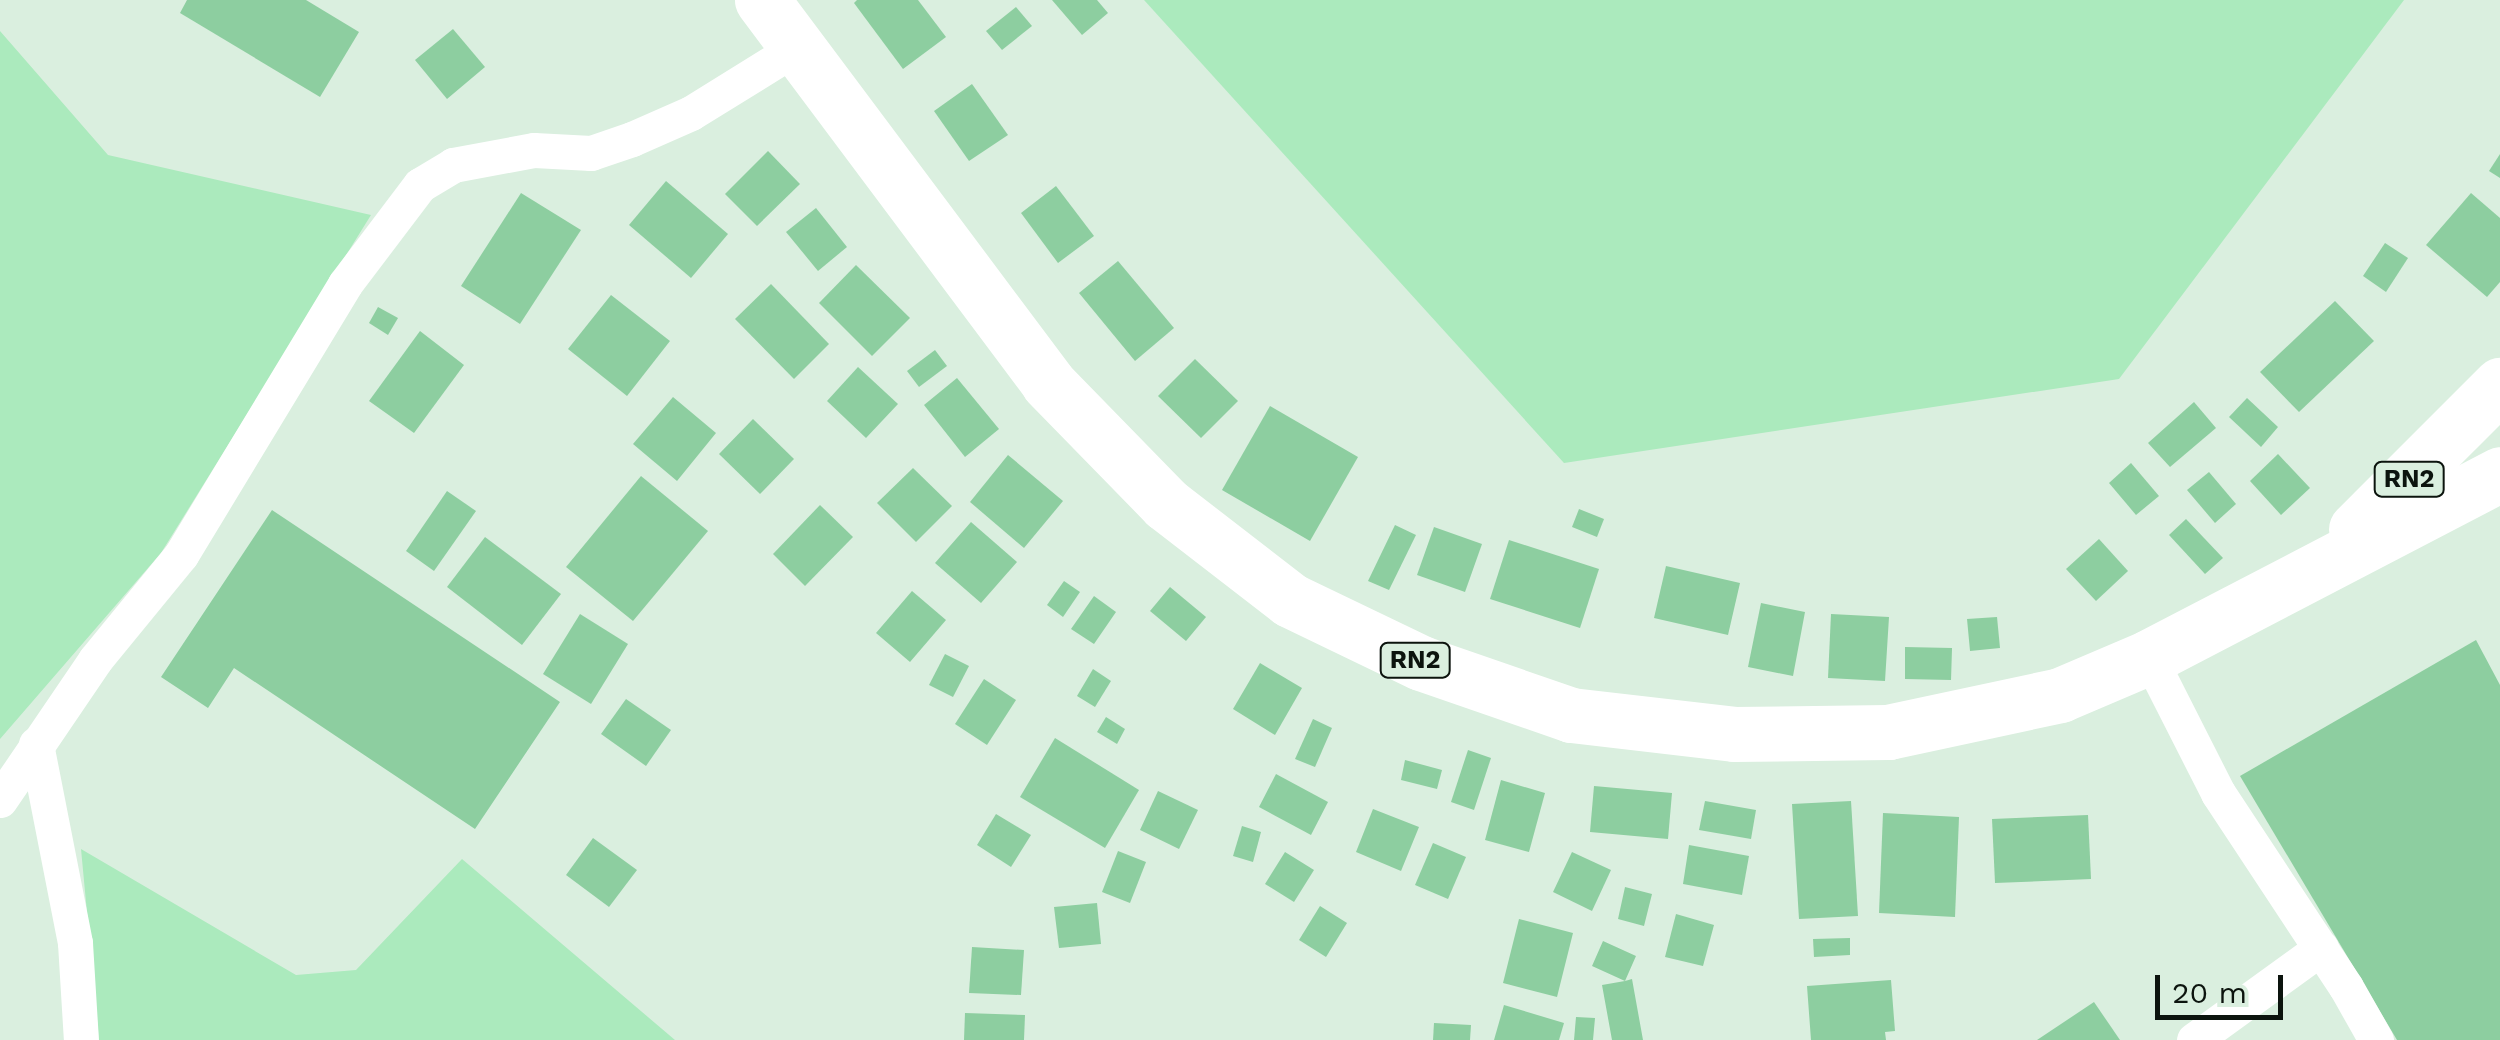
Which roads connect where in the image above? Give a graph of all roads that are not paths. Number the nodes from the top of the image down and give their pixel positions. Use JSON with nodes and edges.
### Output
{"nodes":[{"id":1,"x":762,"y":0,"type":"edge"},
{"id":2,"x":796,"y":48,"type":"junction"},
{"id":3,"x":2500,"y":385,"type":"edge"},
{"id":4,"x":2500,"y":474,"type":"edge"},
{"id":5,"x":2314,"y":569,"type":"junction"},
{"id":6,"x":2149,"y":657,"type":"junction"},
{"id":7,"x":36,"y":744,"type":"junction"},
{"id":8,"x":0,"y":800,"type":"edge"},
{"id":9,"x":2321,"y":948,"type":"junction"},
{"id":10,"x":80,"y":1040,"type":"edge"},
{"id":11,"x":2194,"y":1040,"type":"edge"},
{"id":12,"x":2376,"y":1040,"type":"edge"}],
"edges":[{"from":1,"to":2,"type":"highway","number":"RN2"},
{"from":2,"to":6,"type":"highway","number":"RN2"},
{"from":2,"to":7,"type":"street"},
{"from":3,"to":5,"type":"highway","number":"RN2"},
{"from":4,"to":5,"type":"highway","number":"RN2"},
{"from":5,"to":6,"type":"highway","number":"RN2"},
{"from":6,"to":9,"type":"street"},
{"from":7,"to":8,"type":"street"},
{"from":7,"to":10,"type":"street"},
{"from":9,"to":11,"type":"street"},
{"from":9,"to":12,"type":"street"}]}
